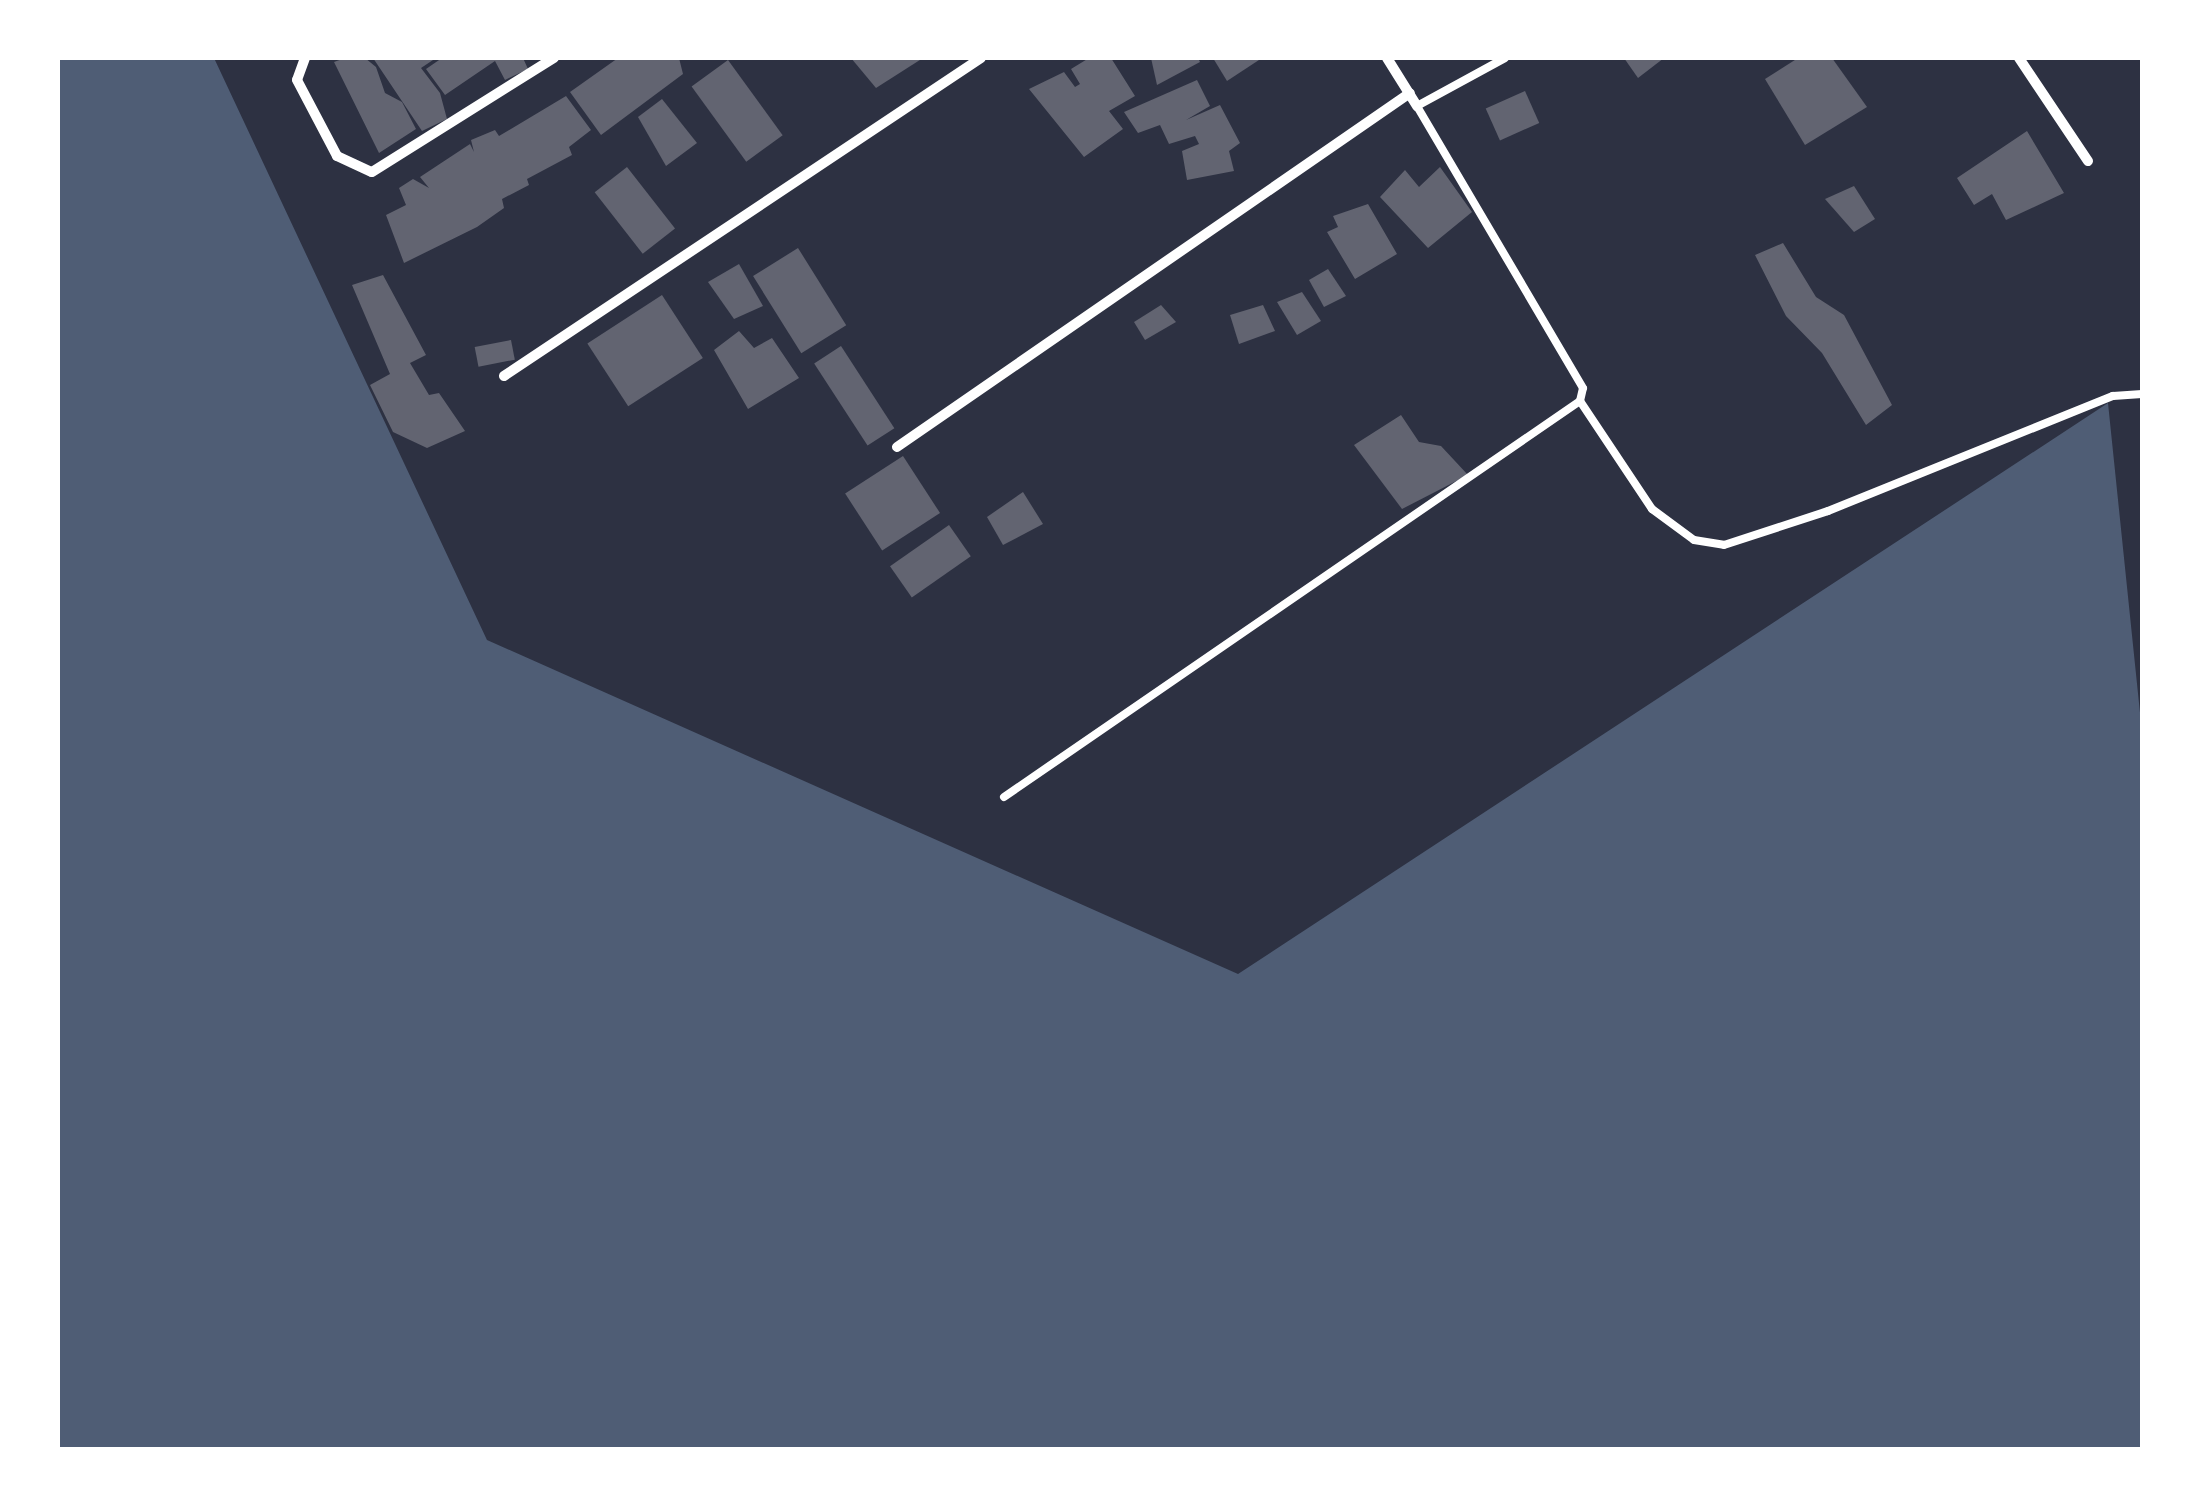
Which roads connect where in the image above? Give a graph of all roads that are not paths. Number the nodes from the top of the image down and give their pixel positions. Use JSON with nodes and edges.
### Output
{"nodes":[{"id":1,"x":305,"y":58,"type":"edge"},
{"id":2,"x":554,"y":58,"type":"edge"},
{"id":3,"x":981,"y":58,"type":"edge"},
{"id":4,"x":1388,"y":58,"type":"edge"},
{"id":5,"x":1505,"y":58,"type":"edge"},
{"id":6,"x":2019,"y":58,"type":"edge"},
{"id":7,"x":1410,"y":93,"type":"junction"},
{"id":8,"x":1417,"y":106,"type":"junction"},
{"id":9,"x":2088,"y":161,"type":"dead end"},
{"id":10,"x":504,"y":376,"type":"dead end"},
{"id":11,"x":2142,"y":394,"type":"edge"},
{"id":12,"x":1580,"y":401,"type":"junction"},
{"id":13,"x":897,"y":447,"type":"dead end"},
{"id":14,"x":1004,"y":797,"type":"dead end"}],
"edges":[{"from":1,"to":2,"type":"street"},
{"from":3,"to":10,"type":"street"},
{"from":4,"to":7,"type":"street"},
{"from":5,"to":8,"type":"lane"},
{"from":6,"to":9,"type":"street"},
{"from":7,"to":8,"type":"street"},
{"from":7,"to":13,"type":"street"},
{"from":8,"to":12,"type":"lane"},
{"from":11,"to":12,"type":"lane"},
{"from":12,"to":14,"type":"lane"}]}
